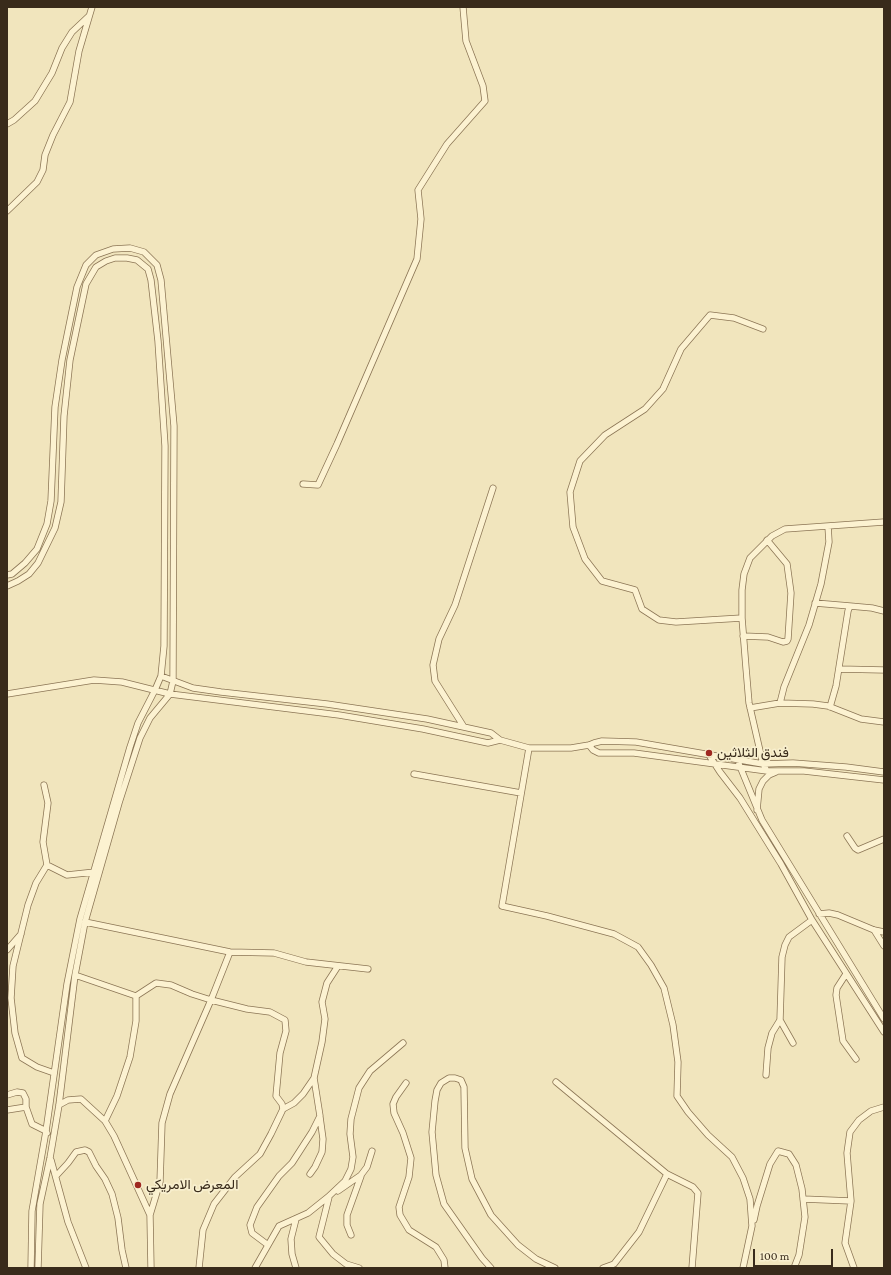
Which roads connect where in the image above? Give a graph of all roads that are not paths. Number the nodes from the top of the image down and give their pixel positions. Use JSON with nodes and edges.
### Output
{"nodes":[{"id":1,"x":92,"y":7,"type":"edge"},
{"id":2,"x":463,"y":7,"type":"edge"},
{"id":3,"x":89,"y":16,"type":"junction"},
{"id":4,"x":7,"y":124,"type":"edge"},
{"id":5,"x":7,"y":211,"type":"edge"},
{"id":6,"x":763,"y":329,"type":"dead end"},
{"id":7,"x":303,"y":484,"type":"dead end"},
{"id":8,"x":493,"y":488,"type":"dead end"},
{"id":9,"x":884,"y":522,"type":"edge"},
{"id":10,"x":828,"y":526,"type":"junction"},
{"id":11,"x":767,"y":540,"type":"junction"},
{"id":12,"x":7,"y":575,"type":"edge"},
{"id":13,"x":7,"y":586,"type":"edge"},
{"id":14,"x":815,"y":603,"type":"junction"},
{"id":15,"x":850,"y":606,"type":"junction"},
{"id":16,"x":884,"y":611,"type":"edge"},
{"id":17,"x":742,"y":618,"type":"junction"},
{"id":18,"x":743,"y":636,"type":"junction"},
{"id":19,"x":839,"y":669,"type":"junction"},
{"id":20,"x":884,"y":670,"type":"edge"},
{"id":21,"x":161,"y":676,"type":"junction"},
{"id":22,"x":173,"y":681,"type":"junction"},
{"id":23,"x":155,"y":690,"type":"junction"},
{"id":24,"x":7,"y":694,"type":"edge"},
{"id":25,"x":170,"y":694,"type":"junction"},
{"id":26,"x":780,"y":703,"type":"junction"},
{"id":27,"x":830,"y":707,"type":"junction"},
{"id":28,"x":750,"y":708,"type":"junction"},
{"id":29,"x":884,"y":722,"type":"edge"},
{"id":30,"x":464,"y":727,"type":"junction"},
{"id":31,"x":500,"y":740,"type":"junction"},
{"id":32,"x":589,"y":745,"type":"junction"},
{"id":33,"x":529,"y":748,"type":"junction"},
{"id":34,"x":709,"y":755,"type":"junction"},
{"id":35,"x":739,"y":760,"type":"junction"},
{"id":36,"x":714,"y":764,"type":"junction"},
{"id":37,"x":763,"y":764,"type":"junction"},
{"id":38,"x":740,"y":766,"type":"junction"},
{"id":39,"x":767,"y":771,"type":"junction"},
{"id":40,"x":777,"y":771,"type":"junction"},
{"id":41,"x":884,"y":772,"type":"edge"},
{"id":42,"x":414,"y":774,"type":"dead end"},
{"id":43,"x":884,"y":780,"type":"edge"},
{"id":44,"x":44,"y":785,"type":"dead end"},
{"id":45,"x":522,"y":793,"type":"junction"},
{"id":46,"x":757,"y":810,"type":"junction"},
{"id":47,"x":847,"y":836,"type":"dead end"},
{"id":48,"x":884,"y":839,"type":"edge"},
{"id":49,"x":47,"y":865,"type":"junction"},
{"id":50,"x":96,"y":872,"type":"junction"},
{"id":51,"x":819,"y":914,"type":"junction"},
{"id":52,"x":812,"y":920,"type":"junction"},
{"id":53,"x":85,"y":922,"type":"junction"},
{"id":54,"x":874,"y":930,"type":"junction"},
{"id":55,"x":22,"y":932,"type":"junction"},
{"id":56,"x":884,"y":932,"type":"edge"},
{"id":57,"x":884,"y":946,"type":"edge"},
{"id":58,"x":7,"y":950,"type":"edge"},
{"id":59,"x":230,"y":952,"type":"junction"},
{"id":60,"x":338,"y":966,"type":"junction"},
{"id":61,"x":368,"y":969,"type":"dead end"},
{"id":62,"x":846,"y":974,"type":"junction"},
{"id":63,"x":75,"y":975,"type":"junction"},
{"id":64,"x":136,"y":996,"type":"junction"},
{"id":65,"x":211,"y":1000,"type":"junction"},
{"id":66,"x":884,"y":1019,"type":"edge"},
{"id":67,"x":780,"y":1020,"type":"junction"},
{"id":68,"x":884,"y":1032,"type":"edge"},
{"id":69,"x":403,"y":1043,"type":"dead end"},
{"id":70,"x":793,"y":1043,"type":"dead end"},
{"id":71,"x":856,"y":1059,"type":"dead end"},
{"id":72,"x":54,"y":1073,"type":"junction"},
{"id":73,"x":766,"y":1075,"type":"dead end"},
{"id":74,"x":314,"y":1078,"type":"junction"},
{"id":75,"x":556,"y":1082,"type":"dead end"},
{"id":76,"x":406,"y":1083,"type":"dead end"},
{"id":77,"x":7,"y":1095,"type":"edge"},
{"id":78,"x":59,"y":1105,"type":"junction"},
{"id":79,"x":26,"y":1107,"type":"junction"},
{"id":80,"x":884,"y":1107,"type":"edge"},
{"id":81,"x":283,"y":1109,"type":"junction"},
{"id":82,"x":7,"y":1110,"type":"edge"},
{"id":83,"x":320,"y":1116,"type":"junction"},
{"id":84,"x":105,"y":1121,"type":"junction"},
{"id":85,"x":46,"y":1131,"type":"junction"},
{"id":86,"x":372,"y":1151,"type":"dead end"},
{"id":87,"x":50,"y":1158,"type":"junction"},
{"id":88,"x":310,"y":1174,"type":"dead end"},
{"id":89,"x":667,"y":1174,"type":"junction"},
{"id":90,"x":361,"y":1175,"type":"junction"},
{"id":91,"x":56,"y":1176,"type":"junction"},
{"id":92,"x":328,"y":1198,"type":"junction"},
{"id":93,"x":803,"y":1199,"type":"junction"},
{"id":94,"x":851,"y":1201,"type":"junction"},
{"id":95,"x":150,"y":1215,"type":"junction"},
{"id":96,"x":296,"y":1219,"type":"junction"},
{"id":97,"x":752,"y":1226,"type":"junction"},
{"id":98,"x":351,"y":1235,"type":"dead end"},
{"id":99,"x":268,"y":1246,"type":"junction"},
{"id":100,"x":795,"y":1265,"type":"edge"},
{"id":101,"x":31,"y":1268,"type":"edge"},
{"id":102,"x":38,"y":1268,"type":"edge"},
{"id":103,"x":86,"y":1268,"type":"edge"},
{"id":104,"x":126,"y":1268,"type":"edge"},
{"id":105,"x":151,"y":1268,"type":"edge"},
{"id":106,"x":199,"y":1268,"type":"edge"},
{"id":107,"x":255,"y":1268,"type":"edge"},
{"id":108,"x":296,"y":1268,"type":"edge"},
{"id":109,"x":359,"y":1268,"type":"edge"},
{"id":110,"x":445,"y":1268,"type":"edge"},
{"id":111,"x":491,"y":1268,"type":"edge"},
{"id":112,"x":554,"y":1268,"type":"edge"},
{"id":113,"x":603,"y":1268,"type":"edge"},
{"id":114,"x":692,"y":1268,"type":"edge"},
{"id":115,"x":743,"y":1268,"type":"edge"},
{"id":116,"x":800,"y":1268,"type":"edge"},
{"id":117,"x":854,"y":1268,"type":"edge"}],
"edges":[{"from":1,"to":3,"type":"street"},
{"from":2,"to":7,"type":"street"},
{"from":3,"to":4,"type":"street"},
{"from":3,"to":5,"type":"street"},
{"from":6,"to":17,"type":"street"},
{"from":8,"to":30,"type":"street"},
{"from":9,"to":10,"type":"street"},
{"from":10,"to":11,"type":"street"},
{"from":10,"to":14,"type":"street"},
{"from":11,"to":17,"type":"street"},
{"from":11,"to":18,"type":"street"},
{"from":12,"to":22,"type":"street"},
{"from":13,"to":21,"type":"street"},
{"from":14,"to":15,"type":"street"},
{"from":14,"to":26,"type":"street"},
{"from":15,"to":16,"type":"street"},
{"from":15,"to":19,"type":"street"},
{"from":17,"to":18,"type":"street"},
{"from":18,"to":28,"type":"street"},
{"from":19,"to":20,"type":"street"},
{"from":19,"to":27,"type":"street"},
{"from":21,"to":22,"type":"street"},
{"from":21,"to":23,"type":"street"},
{"from":22,"to":25,"type":"street"},
{"from":22,"to":30,"type":"street"},
{"from":23,"to":24,"type":"street"},
{"from":23,"to":25,"type":"street"},
{"from":23,"to":50,"type":"street"},
{"from":25,"to":31,"type":"street"},
{"from":25,"to":50,"type":"street"},
{"from":26,"to":27,"type":"street"},
{"from":26,"to":28,"type":"street"},
{"from":27,"to":29,"type":"street"},
{"from":28,"to":37,"type":"street"},
{"from":30,"to":31,"type":"street"},
{"from":31,"to":33,"type":"street"},
{"from":32,"to":33,"type":"street"},
{"from":32,"to":34,"type":"street"},
{"from":32,"to":36,"type":"street"},
{"from":33,"to":45,"type":"street"},
{"from":34,"to":35,"type":"street"},
{"from":34,"to":36,"type":"street"},
{"from":35,"to":37,"type":"street"},
{"from":35,"to":38,"type":"street"},
{"from":36,"to":38,"type":"street"},
{"from":36,"to":52,"type":"street"},
{"from":37,"to":39,"type":"street"},
{"from":37,"to":41,"type":"street"},
{"from":38,"to":39,"type":"street"},
{"from":38,"to":46,"type":"street"},
{"from":39,"to":40,"type":"street"},
{"from":40,"to":43,"type":"street"},
{"from":40,"to":46,"type":"street"},
{"from":42,"to":45,"type":"street"},
{"from":44,"to":49,"type":"street"},
{"from":45,"to":97,"type":"street"},
{"from":46,"to":51,"type":"street"},
{"from":47,"to":48,"type":"street"},
{"from":49,"to":50,"type":"street"},
{"from":49,"to":55,"type":"street"},
{"from":50,"to":53,"type":"street"},
{"from":50,"to":72,"type":"street"},
{"from":51,"to":54,"type":"street"},
{"from":51,"to":66,"type":"street"},
{"from":52,"to":62,"type":"street"},
{"from":52,"to":67,"type":"street"},
{"from":53,"to":59,"type":"street"},
{"from":53,"to":63,"type":"street"},
{"from":54,"to":56,"type":"street"},
{"from":54,"to":57,"type":"street"},
{"from":55,"to":58,"type":"street"},
{"from":55,"to":72,"type":"street"},
{"from":59,"to":60,"type":"street"},
{"from":59,"to":65,"type":"street"},
{"from":60,"to":61,"type":"street"},
{"from":60,"to":74,"type":"street"},
{"from":62,"to":68,"type":"street"},
{"from":62,"to":71,"type":"street"},
{"from":63,"to":64,"type":"street"},
{"from":63,"to":78,"type":"street"},
{"from":64,"to":65,"type":"street"},
{"from":64,"to":84,"type":"street"},
{"from":65,"to":81,"type":"street"},
{"from":65,"to":95,"type":"street"},
{"from":67,"to":70,"type":"street"},
{"from":67,"to":73,"type":"street"},
{"from":69,"to":92,"type":"street"},
{"from":72,"to":85,"type":"street"},
{"from":74,"to":81,"type":"street"},
{"from":74,"to":83,"type":"street"},
{"from":75,"to":89,"type":"street"},
{"from":76,"to":110,"type":"street"},
{"from":77,"to":79,"type":"street"},
{"from":78,"to":84,"type":"street"},
{"from":78,"to":87,"type":"street"},
{"from":79,"to":82,"type":"street"},
{"from":79,"to":85,"type":"street"},
{"from":80,"to":94,"type":"street"},
{"from":81,"to":106,"type":"street"},
{"from":83,"to":88,"type":"street"},
{"from":83,"to":99,"type":"street"},
{"from":84,"to":95,"type":"street"},
{"from":85,"to":87,"type":"street"},
{"from":85,"to":101,"type":"street"},
{"from":86,"to":90,"type":"street"},
{"from":87,"to":91,"type":"street"},
{"from":87,"to":102,"type":"street"},
{"from":89,"to":113,"type":"street"},
{"from":89,"to":114,"type":"street"},
{"from":90,"to":92,"type":"street"},
{"from":90,"to":98,"type":"street"},
{"from":91,"to":103,"type":"street"},
{"from":91,"to":104,"type":"street"},
{"from":92,"to":96,"type":"street"},
{"from":92,"to":109,"type":"street"},
{"from":93,"to":94,"type":"street"},
{"from":93,"to":97,"type":"street"},
{"from":93,"to":100,"type":"street"},
{"from":94,"to":117,"type":"street"},
{"from":95,"to":105,"type":"street"},
{"from":96,"to":99,"type":"street"},
{"from":96,"to":108,"type":"street"},
{"from":97,"to":115,"type":"street"},
{"from":99,"to":107,"type":"street"},
{"from":100,"to":116,"type":"street"},
{"from":111,"to":112,"type":"street"}]}
